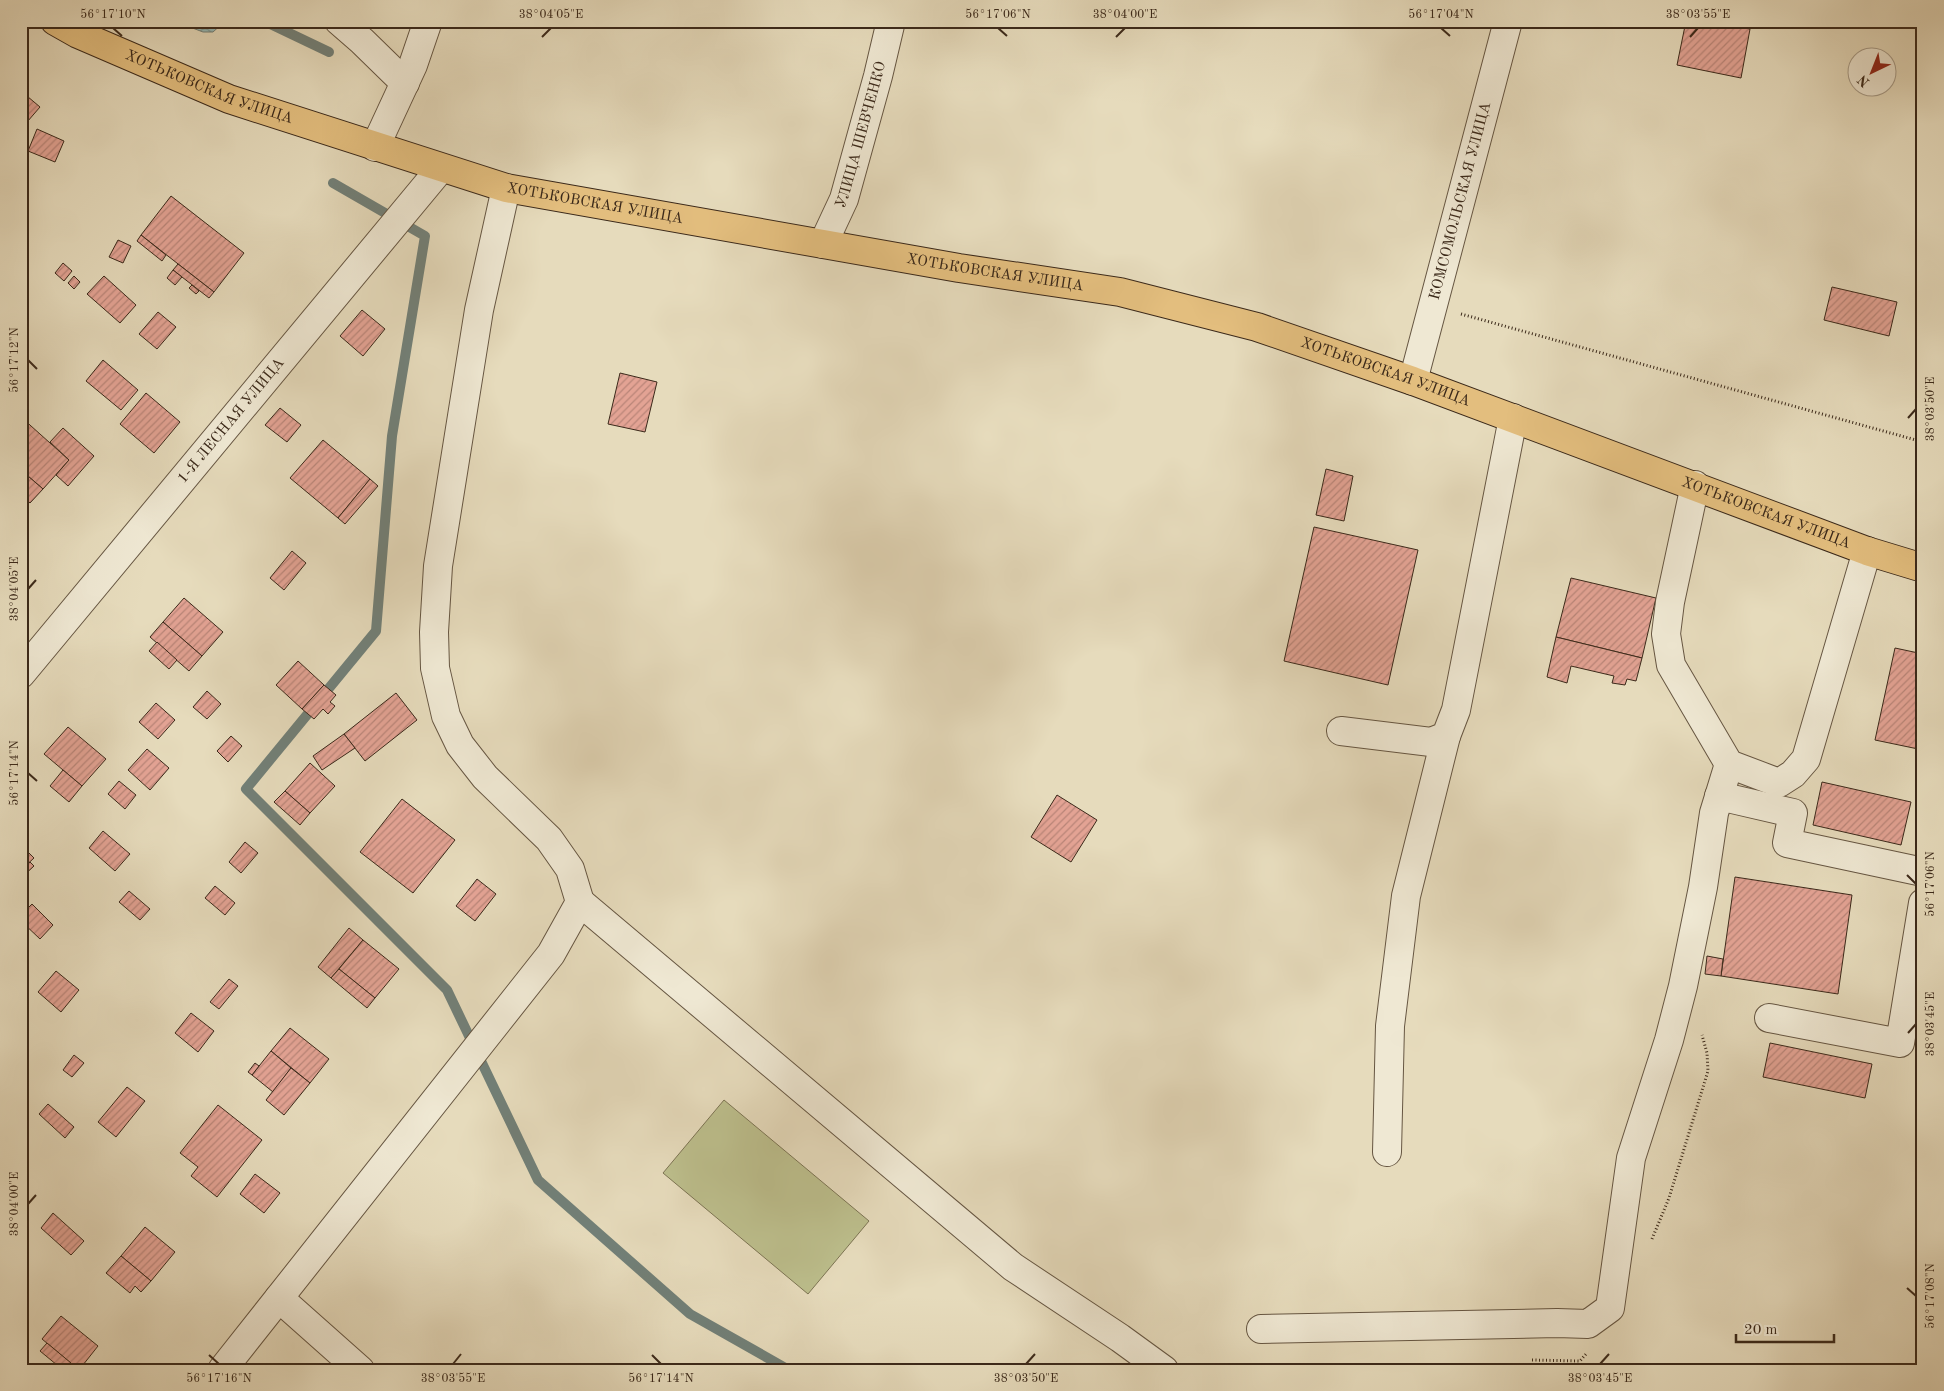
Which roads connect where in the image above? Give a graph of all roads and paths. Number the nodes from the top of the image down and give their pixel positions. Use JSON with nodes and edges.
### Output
{"nodes":[{"id":1,"x":55,"y":21,"type":"edge"},
{"id":2,"x":339,"y":21,"type":"edge"},
{"id":3,"x":428,"y":21,"type":"edge"},
{"id":4,"x":891,"y":21,"type":"edge"},
{"id":5,"x":1508,"y":21,"type":"edge"},
{"id":6,"x":405,"y":83,"type":"junction"},
{"id":7,"x":375,"y":147,"type":"junction"},
{"id":8,"x":441,"y":168,"type":"junction"},
{"id":9,"x":506,"y":188,"type":"junction"},
{"id":10,"x":824,"y":244,"type":"junction"},
{"id":11,"x":1432,"y":307,"type":"junction"},
{"id":12,"x":1413,"y":381,"type":"junction"},
{"id":13,"x":1513,"y":418,"type":"junction"},
{"id":14,"x":1923,"y":442,"type":"edge"},
{"id":15,"x":1695,"y":485,"type":"junction"},
{"id":16,"x":1867,"y":551,"type":"junction"},
{"id":17,"x":1923,"y":568,"type":"edge"},
{"id":18,"x":21,"y":674,"type":"edge"},
{"id":19,"x":1341,"y":731,"type":"dead end"},
{"id":20,"x":1446,"y":736,"type":"junction"},
{"id":21,"x":1729,"y":764,"type":"junction"},
{"id":22,"x":1719,"y":796,"type":"junction"},
{"id":23,"x":1923,"y":872,"type":"edge"},
{"id":24,"x":580,"y":902,"type":"junction"},
{"id":25,"x":1923,"y":903,"type":"edge"},
{"id":26,"x":1769,"y":1018,"type":"dead end"},
{"id":27,"x":1387,"y":1152,"type":"dead end"},
{"id":28,"x":279,"y":1298,"type":"junction"},
{"id":29,"x":1261,"y":1329,"type":"dead end"},
{"id":30,"x":222,"y":1370,"type":"edge"},
{"id":31,"x":360,"y":1370,"type":"edge"},
{"id":32,"x":1164,"y":1370,"type":"edge"}],
"edges":[{"from":1,"to":7,"type":"main road","name":"ХОТЬКОВСКАЯ УЛИЦА"},
{"from":2,"to":6,"type":"street"},
{"from":3,"to":6,"type":"street"},
{"from":4,"to":10,"type":"street","name":"УЛИЦА ШЕВЧЕНКО"},
{"from":5,"to":11,"type":"street","name":"КОМСОМОЛЬСКАЯ УЛИЦА"},
{"from":6,"to":7,"type":"street"},
{"from":7,"to":8,"type":"main road","name":"ХОТЬКОВСКАЯ УЛИЦА"},
{"from":8,"to":9,"type":"main road","name":"ХОТЬКОВСКАЯ УЛИЦА"},
{"from":8,"to":18,"type":"street","name":"1-Я ЛЕСНАЯ УЛИЦА"},
{"from":9,"to":10,"type":"main road","name":"ХОТЬКОВСКАЯ УЛИЦА"},
{"from":9,"to":24,"type":"street"},
{"from":10,"to":12,"type":"main road","name":"ХОТЬКОВСКАЯ УЛИЦА"},
{"from":11,"to":12,"type":"street","name":"КОМСОМОЛЬСКАЯ УЛИЦА"},
{"from":11,"to":14,"type":"path"},
{"from":12,"to":13,"type":"main road","name":"ХОТЬКОВСКАЯ УЛИЦА"},
{"from":13,"to":15,"type":"main road","name":"ХОТЬКОВСКАЯ УЛИЦА"},
{"from":13,"to":20,"type":"street"},
{"from":15,"to":16,"type":"main road","name":"ХОТЬКОВСКАЯ УЛИЦА"},
{"from":15,"to":21,"type":"street"},
{"from":16,"to":17,"type":"main road","name":"ХОТЬКОВСКАЯ УЛИЦА"},
{"from":16,"to":21,"type":"street"},
{"from":19,"to":20,"type":"street"},
{"from":20,"to":27,"type":"street"},
{"from":21,"to":22,"type":"street"},
{"from":22,"to":23,"type":"street"},
{"from":22,"to":29,"type":"street"},
{"from":24,"to":28,"type":"street"},
{"from":24,"to":32,"type":"street"},
{"from":25,"to":26,"type":"street"},
{"from":28,"to":30,"type":"street"},
{"from":28,"to":31,"type":"street"}]}
